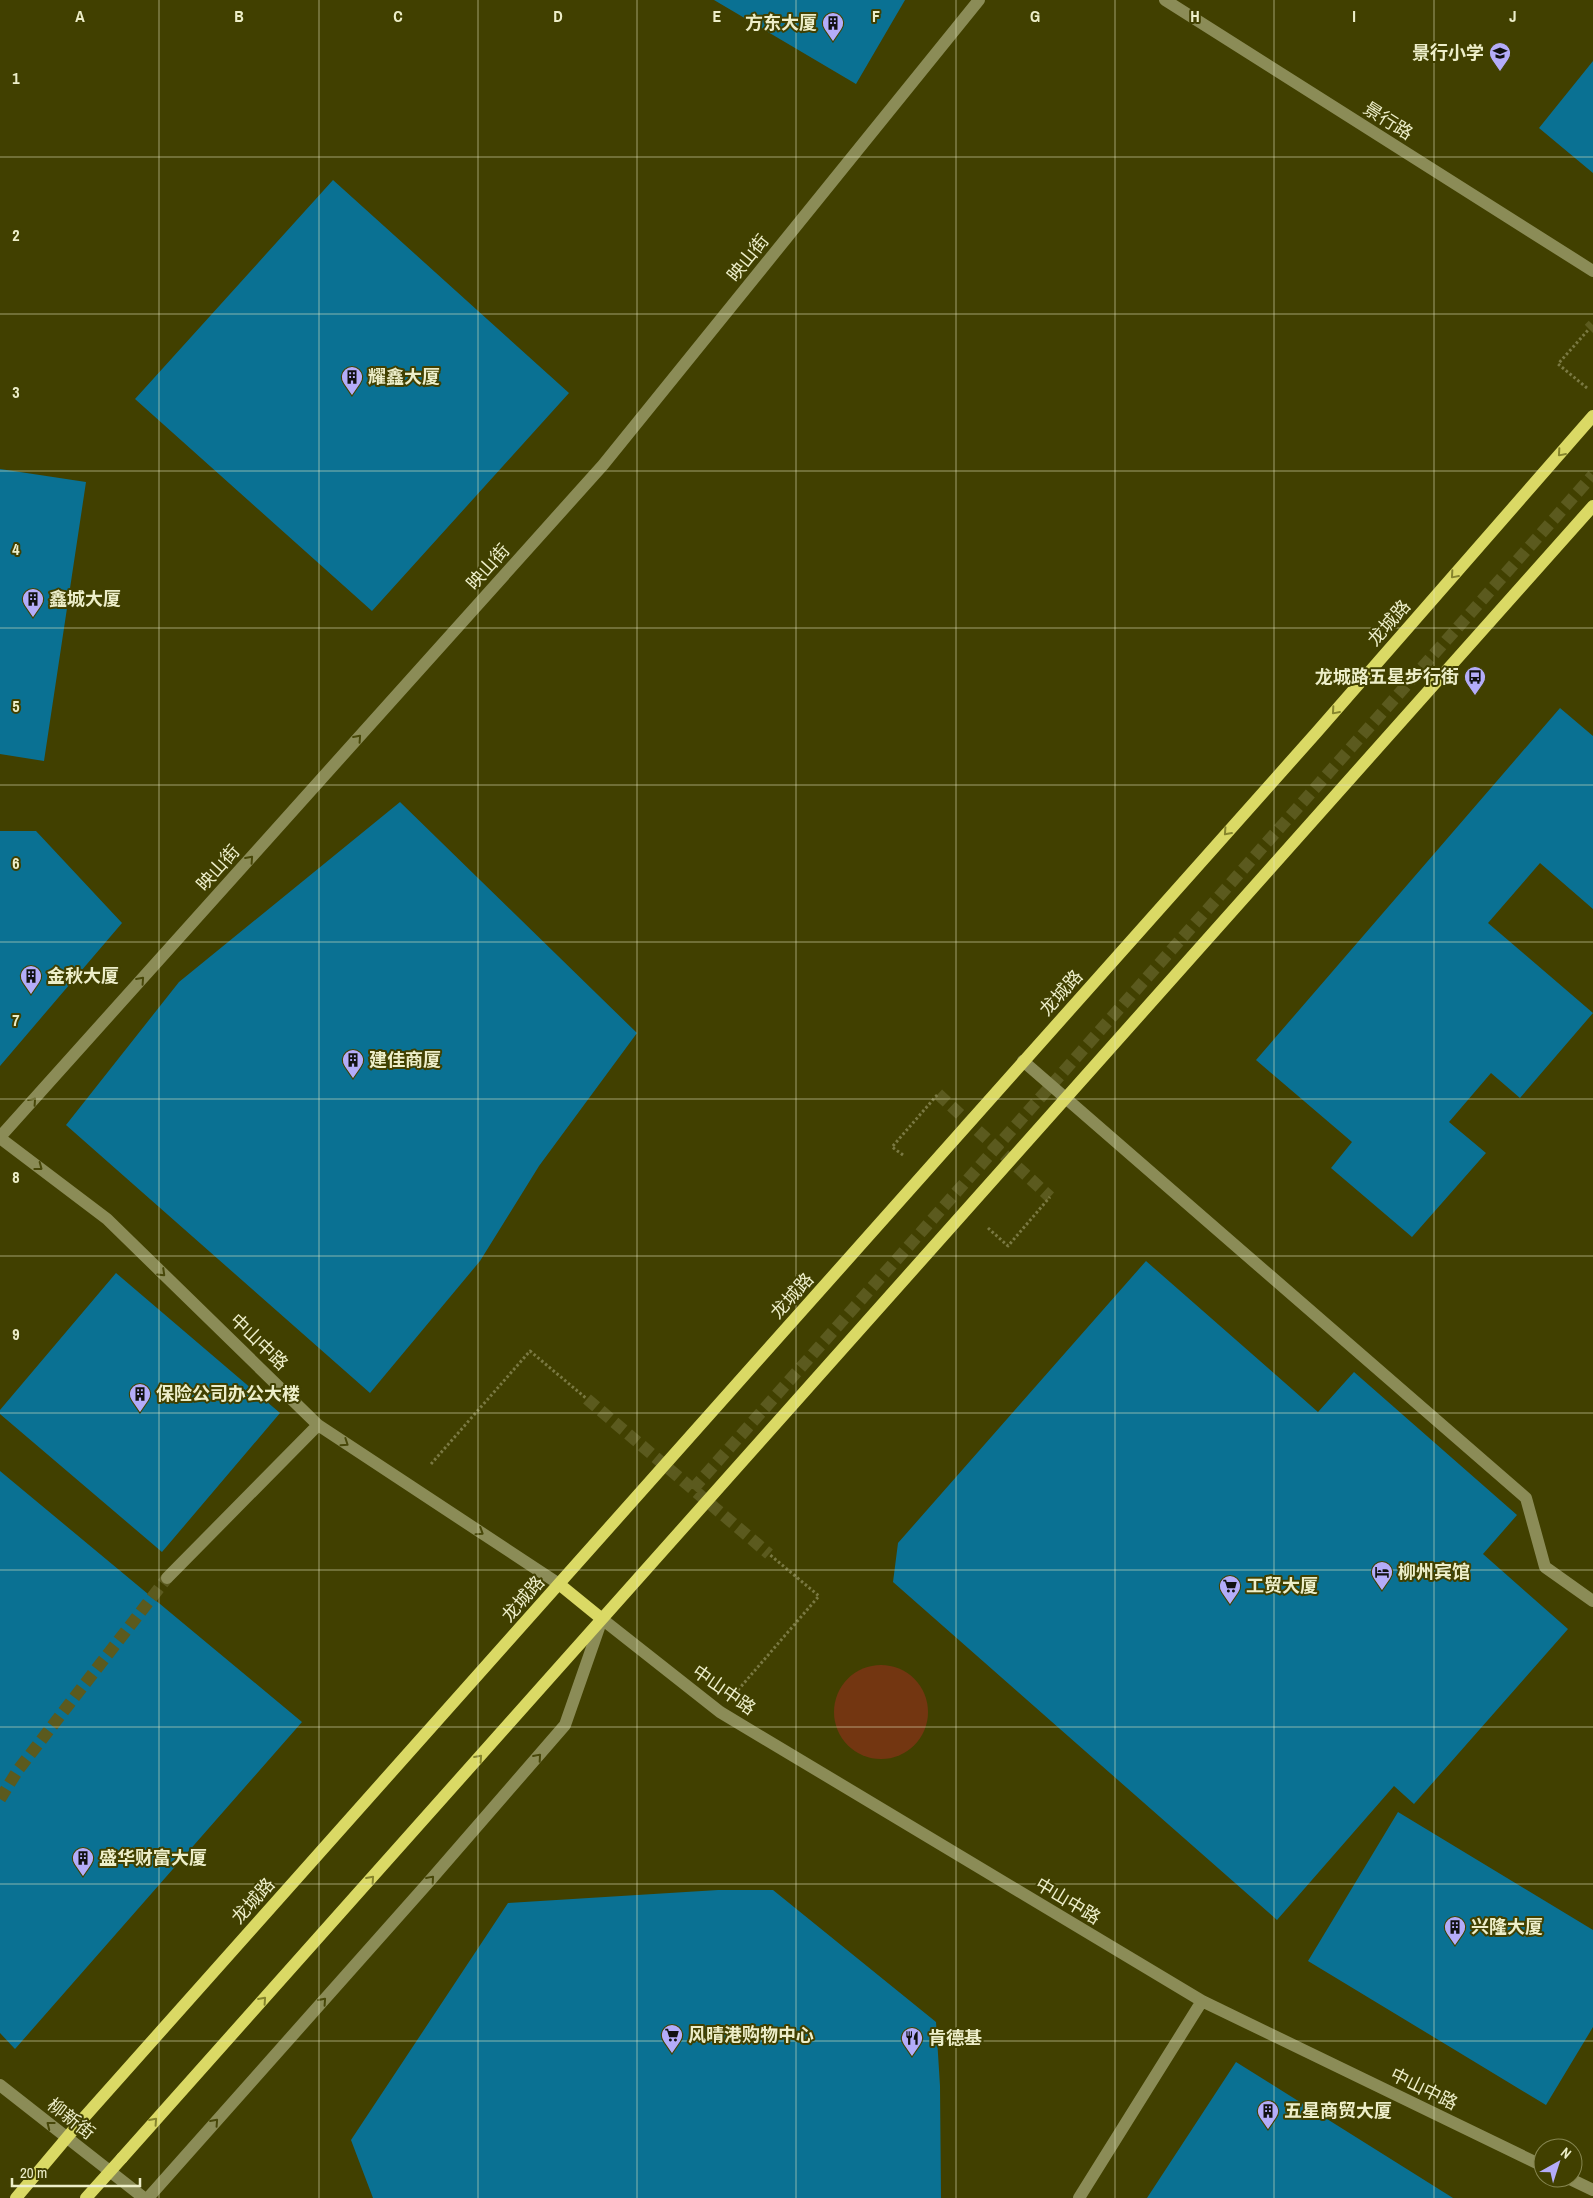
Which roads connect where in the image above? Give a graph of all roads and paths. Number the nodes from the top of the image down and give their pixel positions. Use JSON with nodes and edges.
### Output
{"nodes":[{"id":1,"x":980,"y":0,"type":"edge"},
{"id":2,"x":1164,"y":0,"type":"edge"},
{"id":3,"x":1593,"y":271,"type":"edge"},
{"id":4,"x":1589,"y":329,"type":"dead end"},
{"id":5,"x":1593,"y":393,"type":"edge"},
{"id":6,"x":1593,"y":416,"type":"edge"},
{"id":7,"x":1593,"y":506,"type":"edge"},
{"id":8,"x":1024,"y":1061,"type":"junction"},
{"id":9,"x":938,"y":1094,"type":"dead end"},
{"id":10,"x":1066,"y":1099,"type":"junction"},
{"id":11,"x":0,"y":1138,"type":"edge"},
{"id":12,"x":925,"y":1172,"type":"junction"},
{"id":13,"x":1050,"y":1197,"type":"dead end"},
{"id":14,"x":967,"y":1210,"type":"junction"},
{"id":15,"x":587,"y":1399,"type":"tunnel mouth"},
{"id":16,"x":318,"y":1425,"type":"junction"},
{"id":17,"x":411,"y":1487,"type":"junction"},
{"id":18,"x":769,"y":1554,"type":"tunnel mouth"},
{"id":19,"x":167,"y":1578,"type":"tunnel mouth"},
{"id":20,"x":559,"y":1584,"type":"junction"},
{"id":21,"x":1593,"y":1601,"type":"edge"},
{"id":22,"x":602,"y":1619,"type":"junction"},
{"id":23,"x":720,"y":1712,"type":"junction"},
{"id":24,"x":1202,"y":2002,"type":"junction"},
{"id":25,"x":0,"y":2085,"type":"edge"},
{"id":26,"x":1533,"y":2161,"type":"edge"},
{"id":27,"x":16,"y":2198,"type":"edge"},
{"id":28,"x":86,"y":2198,"type":"edge"},
{"id":29,"x":144,"y":2198,"type":"edge"},
{"id":30,"x":148,"y":2198,"type":"edge"},
{"id":31,"x":1079,"y":2198,"type":"edge"}],
"edges":[{"from":11,"to":1,"type":"street","name":"映山街","one_way":true},
{"from":2,"to":3,"type":"street","name":"景行路"},
{"from":4,"to":5,"type":"path"},
{"from":6,"to":8,"type":"main road","name":"龙城路","one_way":true},
{"from":7,"to":10,"type":"main road"},
{"from":8,"to":10,"type":"street"},
{"from":8,"to":12,"type":"main road","name":"龙城路"},
{"from":9,"to":12,"type":"path"},
{"from":10,"to":14,"type":"main road"},
{"from":10,"to":21,"type":"street"},
{"from":11,"to":16,"type":"street","name":"中山中路","one_way":true},
{"from":12,"to":20,"type":"main road","name":"龙城路"},
{"from":13,"to":14,"type":"path"},
{"from":14,"to":22,"type":"main road"},
{"from":15,"to":17,"type":"path"},
{"from":16,"to":17,"type":"street","name":"中山中路","one_way":true},
{"from":16,"to":19,"type":"street"},
{"from":17,"to":20,"type":"street","name":"中山中路","one_way":true},
{"from":18,"to":23,"type":"path"},
{"from":20,"to":22,"type":"main road"},
{"from":20,"to":27,"type":"main road","name":"龙城路","bridge":true},
{"from":22,"to":23,"type":"street","name":"中山中路"},
{"from":28,"to":22,"type":"main road","one_way":true,"bridge":true},
{"from":30,"to":22,"type":"street","one_way":true},
{"from":23,"to":24,"type":"street","name":"中山中路"},
{"from":24,"to":26,"type":"street","name":"中山中路"},
{"from":24,"to":31,"type":"street"},
{"from":29,"to":25,"type":"street","name":"柳新街","one_way":true}]}
